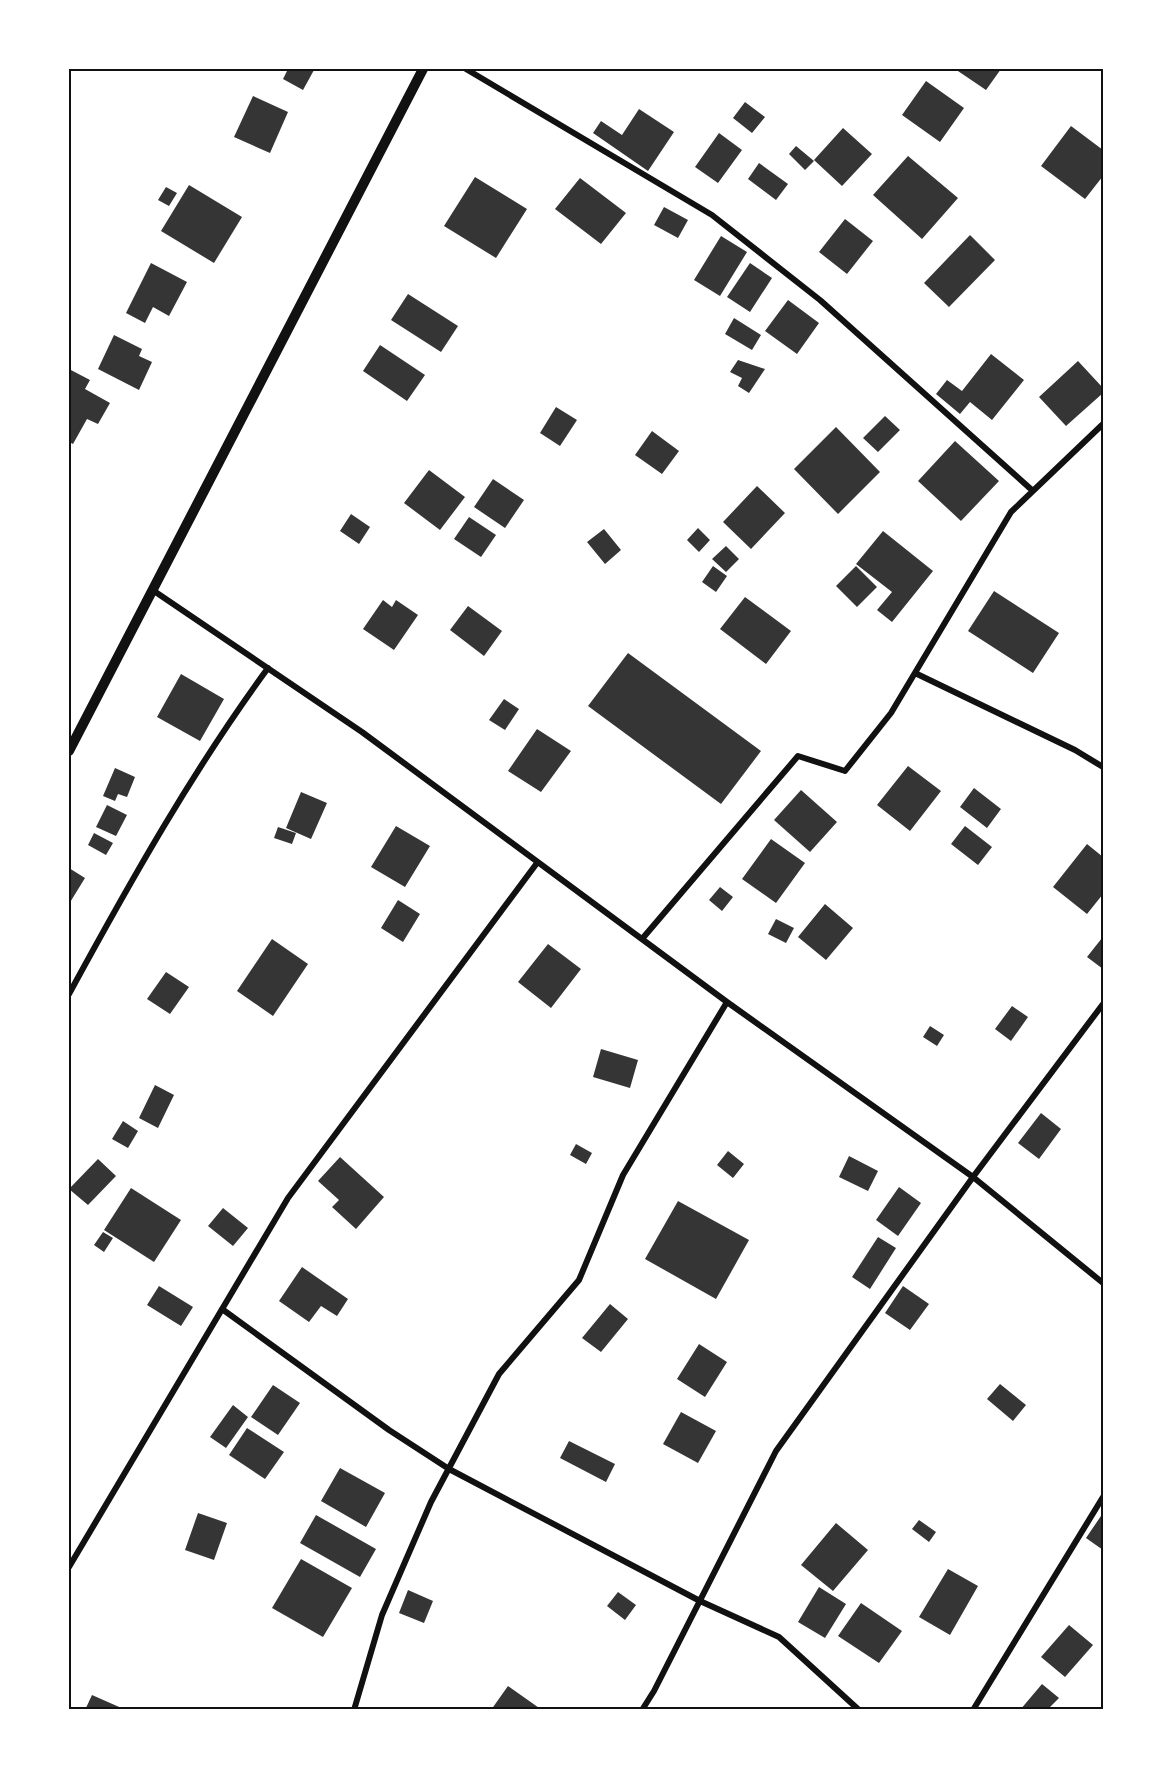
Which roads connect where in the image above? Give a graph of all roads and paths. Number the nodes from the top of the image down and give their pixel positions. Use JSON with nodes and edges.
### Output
{"nodes":[{"id":1,"x":423,"y":69,"type":"edge"},
{"id":2,"x":466,"y":69,"type":"edge"},
{"id":3,"x":1103,"y":424,"type":"edge"},
{"id":4,"x":1033,"y":491,"type":"junction"},
{"id":5,"x":154,"y":591,"type":"junction"},
{"id":6,"x":268,"y":668,"type":"junction"},
{"id":7,"x":915,"y":673,"type":"junction"},
{"id":8,"x":69,"y":751,"type":"edge"},
{"id":9,"x":1103,"y":767,"type":"edge"},
{"id":10,"x":537,"y":863,"type":"junction"},
{"id":11,"x":642,"y":939,"type":"junction"},
{"id":12,"x":69,"y":994,"type":"edge"},
{"id":13,"x":727,"y":1002,"type":"junction"},
{"id":14,"x":1103,"y":1004,"type":"edge"},
{"id":15,"x":973,"y":1177,"type":"junction"},
{"id":16,"x":1103,"y":1283,"type":"edge"},
{"id":17,"x":222,"y":1309,"type":"junction"},
{"id":18,"x":449,"y":1469,"type":"junction"},
{"id":19,"x":1103,"y":1497,"type":"edge"},
{"id":20,"x":69,"y":1567,"type":"edge"},
{"id":21,"x":700,"y":1601,"type":"junction"},
{"id":22,"x":354,"y":1710,"type":"edge"},
{"id":23,"x":642,"y":1710,"type":"edge"},
{"id":24,"x":859,"y":1710,"type":"edge"},
{"id":25,"x":973,"y":1710,"type":"edge"}],
"edges":[{"from":1,"to":5,"type":"street"},
{"from":2,"to":4,"type":"street"},
{"from":3,"to":4,"type":"street"},
{"from":4,"to":7,"type":"street"},
{"from":5,"to":6,"type":"street"},
{"from":5,"to":8,"type":"street"},
{"from":6,"to":10,"type":"street"},
{"from":6,"to":12,"type":"street"},
{"from":7,"to":9,"type":"street"},
{"from":7,"to":11,"type":"street"},
{"from":10,"to":11,"type":"street"},
{"from":10,"to":17,"type":"street"},
{"from":11,"to":13,"type":"street"},
{"from":13,"to":15,"type":"street"},
{"from":13,"to":18,"type":"street"},
{"from":14,"to":15,"type":"street"},
{"from":15,"to":16,"type":"street"},
{"from":15,"to":21,"type":"street"},
{"from":17,"to":18,"type":"street"},
{"from":17,"to":20,"type":"street"},
{"from":18,"to":21,"type":"street"},
{"from":18,"to":22,"type":"street"},
{"from":19,"to":25,"type":"street"},
{"from":21,"to":23,"type":"street"},
{"from":21,"to":24,"type":"street"}]}
